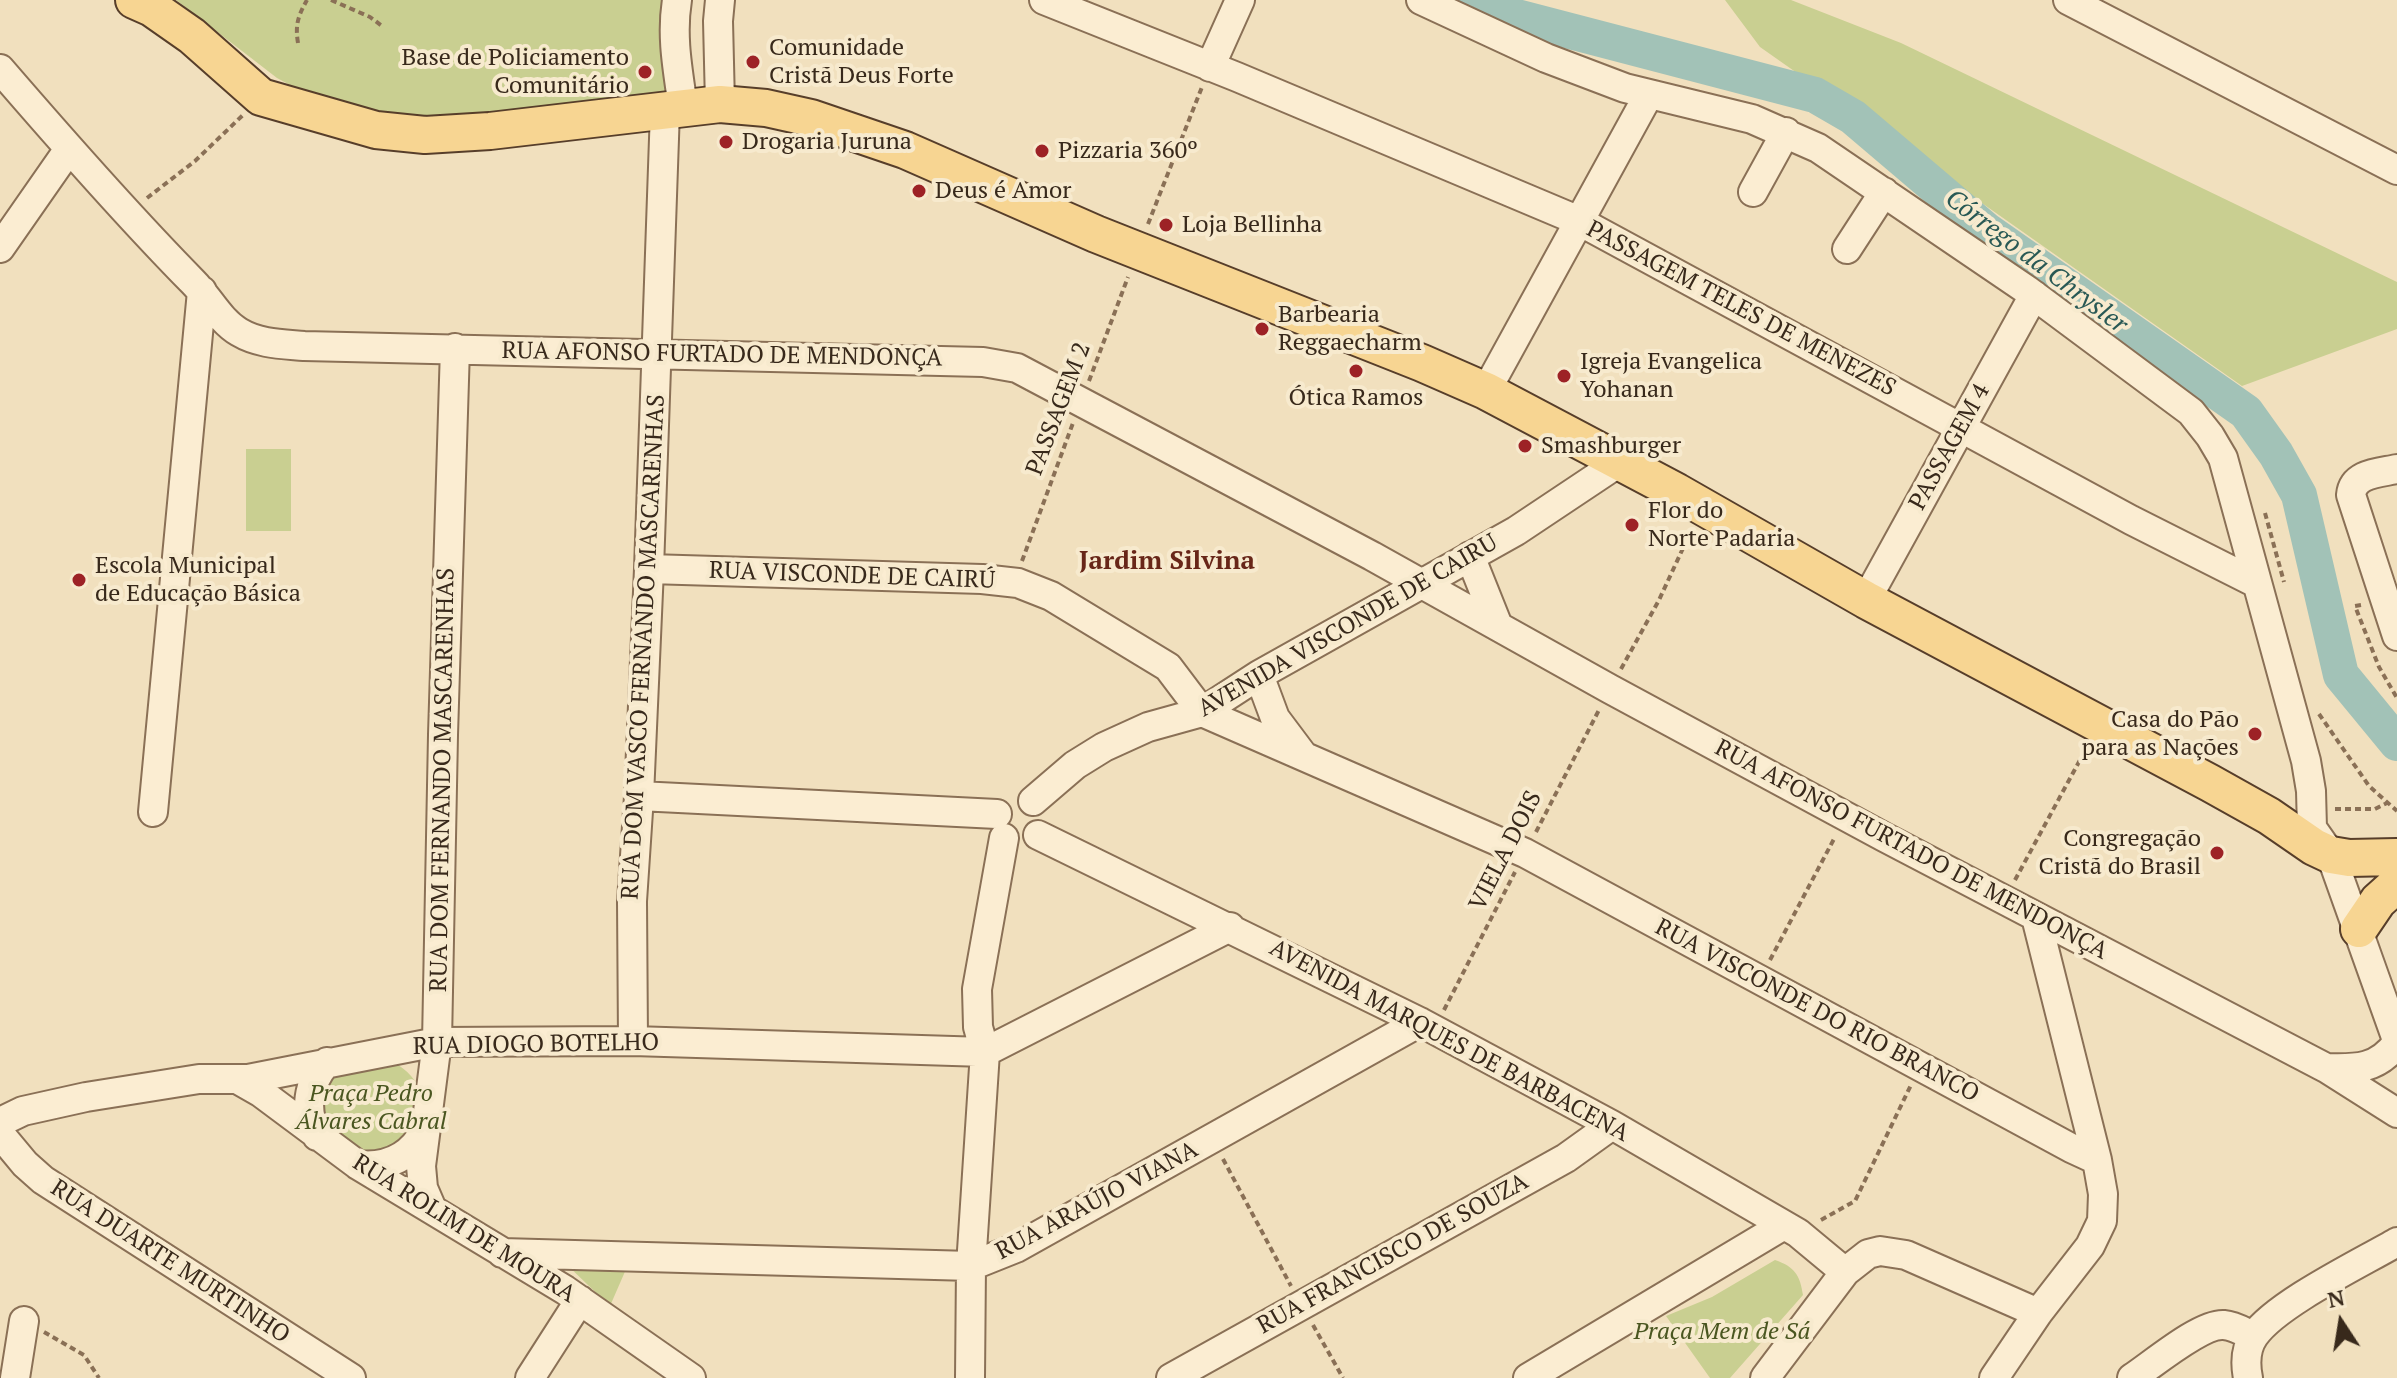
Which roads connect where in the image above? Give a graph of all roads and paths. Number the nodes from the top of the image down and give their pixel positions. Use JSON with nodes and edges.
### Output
{"nodes":[{"id":1,"x":134,"y":0,"type":"edge"},
{"id":2,"x":160,"y":0,"type":"edge"},
{"id":3,"x":307,"y":0,"type":"edge"},
{"id":4,"x":331,"y":0,"type":"edge"},
{"id":5,"x":677,"y":0,"type":"edge"},
{"id":6,"x":720,"y":0,"type":"edge"},
{"id":7,"x":1044,"y":0,"type":"edge"},
{"id":8,"x":1240,"y":0,"type":"edge"},
{"id":9,"x":1421,"y":0,"type":"edge"},
{"id":10,"x":2068,"y":0,"type":"edge"},
{"id":11,"x":382,"y":26,"type":"dead end"},
{"id":12,"x":192,"y":36,"type":"junction"},
{"id":13,"x":298,"y":43,"type":"dead end"},
{"id":14,"x":1210,"y":67,"type":"junction"},
{"id":15,"x":0,"y":69,"type":"edge"},
{"id":16,"x":1649,"y":94,"type":"junction"},
{"id":17,"x":261,"y":97,"type":"junction"},
{"id":18,"x":720,"y":104,"type":"junction"},
{"id":19,"x":674,"y":109,"type":"junction"},
{"id":20,"x":1786,"y":132,"type":"junction"},
{"id":21,"x":69,"y":149,"type":"junction"},
{"id":22,"x":2394,"y":162,"type":"edge"},
{"id":23,"x":1753,"y":192,"type":"dead end"},
{"id":24,"x":1884,"y":192,"type":"junction"},
{"id":25,"x":127,"y":215,"type":"junction"},
{"id":26,"x":1577,"y":220,"type":"junction"},
{"id":27,"x":0,"y":248,"type":"edge"},
{"id":28,"x":1139,"y":249,"type":"junction"},
{"id":29,"x":1847,"y":249,"type":"dead end"},
{"id":30,"x":202,"y":291,"type":"junction"},
{"id":31,"x":2034,"y":295,"type":"junction"},
{"id":32,"x":248,"y":337,"type":"junction"},
{"id":33,"x":455,"y":348,"type":"junction"},
{"id":34,"x":658,"y":353,"type":"junction"},
{"id":35,"x":194,"y":375,"type":"junction"},
{"id":36,"x":1486,"y":391,"type":"junction"},
{"id":37,"x":1081,"y":402,"type":"junction"},
{"id":38,"x":1961,"y":427,"type":"junction"},
{"id":39,"x":1618,"y":463,"type":"junction"},
{"id":40,"x":2397,"y":469,"type":"edge"},
{"id":41,"x":2263,"y":505,"type":"dead end"},
{"id":42,"x":1702,"y":508,"type":"junction"},
{"id":43,"x":1470,"y":556,"type":"junction"},
{"id":44,"x":649,"y":569,"type":"junction"},
{"id":45,"x":1018,"y":583,"type":"junction"},
{"id":46,"x":1420,"y":583,"type":"junction"},
{"id":47,"x":2256,"y":583,"type":"junction"},
{"id":48,"x":2288,"y":596,"type":"dead end"},
{"id":49,"x":1866,"y":600,"type":"junction"},
{"id":50,"x":1498,"y":626,"type":"junction"},
{"id":51,"x":2397,"y":636,"type":"edge"},
{"id":52,"x":1259,"y":675,"type":"junction"},
{"id":53,"x":1610,"y":689,"type":"junction"},
{"id":54,"x":2313,"y":703,"type":"dead end"},
{"id":55,"x":1202,"y":712,"type":"junction"},
{"id":56,"x":2099,"y":723,"type":"junction"},
{"id":57,"x":1305,"y":758,"type":"junction"},
{"id":58,"x":639,"y":796,"type":"junction"},
{"id":59,"x":1033,"y":801,"type":"junction"},
{"id":60,"x":2397,"y":811,"type":"edge"},
{"id":61,"x":153,"y":812,"type":"dead end"},
{"id":62,"x":1846,"y":816,"type":"junction"},
{"id":63,"x":2392,"y":818,"type":"edge"},
{"id":64,"x":1001,"y":826,"type":"junction"},
{"id":65,"x":2318,"y":830,"type":"junction"},
{"id":66,"x":1038,"y":835,"type":"junction"},
{"id":67,"x":1525,"y":853,"type":"junction"},
{"id":68,"x":2397,"y":857,"type":"edge"},
{"id":69,"x":2397,"y":884,"type":"edge"},
{"id":70,"x":2005,"y":900,"type":"junction"},
{"id":71,"x":2036,"y":917,"type":"junction"},
{"id":72,"x":1230,"y":927,"type":"junction"},
{"id":73,"x":2359,"y":929,"type":"junction"},
{"id":74,"x":1760,"y":980,"type":"junction"},
{"id":75,"x":1427,"y":1026,"type":"junction"},
{"id":76,"x":633,"y":1041,"type":"junction"},
{"id":77,"x":437,"y":1042,"type":"junction"},
{"id":78,"x":2397,"y":1042,"type":"edge"},
{"id":79,"x":983,"y":1044,"type":"junction"},
{"id":80,"x":392,"y":1049,"type":"junction"},
{"id":81,"x":327,"y":1062,"type":"junction"},
{"id":82,"x":1920,"y":1067,"type":"junction"},
{"id":83,"x":2326,"y":1068,"type":"junction"},
{"id":84,"x":239,"y":1080,"type":"junction"},
{"id":85,"x":430,"y":1095,"type":"junction"},
{"id":86,"x":2397,"y":1113,"type":"edge"},
{"id":87,"x":0,"y":1122,"type":"edge"},
{"id":88,"x":1612,"y":1125,"type":"junction"},
{"id":89,"x":425,"y":1130,"type":"junction"},
{"id":90,"x":0,"y":1134,"type":"edge"},
{"id":91,"x":317,"y":1136,"type":"junction"},
{"id":92,"x":1213,"y":1140,"type":"junction"},
{"id":93,"x":2097,"y":1160,"type":"junction"},
{"id":94,"x":358,"y":1165,"type":"junction"},
{"id":95,"x":432,"y":1209,"type":"junction"},
{"id":96,"x":1791,"y":1229,"type":"junction"},
{"id":97,"x":2397,"y":1242,"type":"edge"},
{"id":98,"x":502,"y":1253,"type":"junction"},
{"id":99,"x":971,"y":1266,"type":"junction"},
{"id":100,"x":1845,"y":1272,"type":"junction"},
{"id":101,"x":580,"y":1300,"type":"junction"},
{"id":102,"x":1301,"y":1305,"type":"junction"},
{"id":103,"x":2038,"y":1313,"type":"junction"},
{"id":104,"x":24,"y":1321,"type":"joint"},
{"id":105,"x":2253,"y":1336,"type":"junction"},
{"id":106,"x":15,"y":1378,"type":"edge"},
{"id":107,"x":99,"y":1378,"type":"edge"},
{"id":108,"x":351,"y":1378,"type":"edge"},
{"id":109,"x":530,"y":1378,"type":"edge"},
{"id":110,"x":691,"y":1378,"type":"edge"},
{"id":111,"x":970,"y":1378,"type":"edge"},
{"id":112,"x":1171,"y":1378,"type":"edge"},
{"id":113,"x":1343,"y":1378,"type":"edge"},
{"id":114,"x":1528,"y":1378,"type":"edge"},
{"id":115,"x":1765,"y":1378,"type":"edge"},
{"id":116,"x":1994,"y":1378,"type":"edge"},
{"id":117,"x":2132,"y":1378,"type":"edge"},
{"id":118,"x":2248,"y":1378,"type":"edge"}],
"edges":[{"from":1,"to":12,"type":"main road"},
{"from":2,"to":12,"type":"main road"},
{"from":3,"to":13,"type":"path"},
{"from":4,"to":11,"type":"path"},
{"from":5,"to":19,"type":"street","name":"RUA DOM VASCO FERNANDO MASCARENHAS"},
{"from":6,"to":18,"type":"street"},
{"from":7,"to":14,"type":"street","name":"PASSAGEM TELES DE MENEZES"},
{"from":8,"to":14,"type":"street"},
{"from":9,"to":16,"type":"street"},
{"from":10,"to":22,"type":"street"},
{"from":12,"to":17,"type":"main road"},
{"from":14,"to":26,"type":"street","name":"PASSAGEM TELES DE MENEZES"},
{"from":14,"to":28,"type":"path","name":"PASSAGEM 2"},
{"from":15,"to":21,"type":"street","name":"RUA AFONSO FURTADO DE MENDONÇA"},
{"from":16,"to":20,"type":"street"},
{"from":16,"to":26,"type":"street"},
{"from":17,"to":19,"type":"main road"},
{"from":17,"to":25,"type":"path"},
{"from":18,"to":19,"type":"main road"},
{"from":18,"to":28,"type":"main road"},
{"from":19,"to":34,"type":"street","name":"RUA DOM VASCO FERNANDO MASCARENHAS"},
{"from":20,"to":23,"type":"street"},
{"from":20,"to":24,"type":"street"},
{"from":21,"to":25,"type":"street","name":"RUA AFONSO FURTADO DE MENDONÇA"},
{"from":21,"to":27,"type":"street"},
{"from":24,"to":29,"type":"street"},
{"from":24,"to":31,"type":"street"},
{"from":25,"to":30,"type":"street","name":"RUA AFONSO FURTADO DE MENDONÇA"},
{"from":26,"to":36,"type":"street"},
{"from":26,"to":38,"type":"street","name":"PASSAGEM TELES DE MENEZES"},
{"from":28,"to":36,"type":"main road"},
{"from":28,"to":37,"type":"path","name":"PASSAGEM 2"},
{"from":30,"to":32,"type":"street","name":"RUA AFONSO FURTADO DE MENDONÇA"},
{"from":30,"to":35,"type":"street"},
{"from":31,"to":38,"type":"street","name":"PASSAGEM 4"},
{"from":31,"to":47,"type":"street"},
{"from":32,"to":33,"type":"street","name":"RUA AFONSO FURTADO DE MENDONÇA"},
{"from":32,"to":35,"type":"street"},
{"from":33,"to":34,"type":"street","name":"RUA AFONSO FURTADO DE MENDONÇA"},
{"from":33,"to":77,"type":"street","name":"RUA DOM FERNANDO MASCARENHAS"},
{"from":34,"to":37,"type":"street","name":"RUA AFONSO FURTADO DE MENDONÇA"},
{"from":34,"to":44,"type":"street","name":"RUA DOM VASCO FERNANDO MASCARENHAS"},
{"from":35,"to":61,"type":"street"},
{"from":36,"to":39,"type":"main road"},
{"from":37,"to":45,"type":"path","name":"PASSAGEM 2"},
{"from":37,"to":46,"type":"street","name":"RUA AFONSO FURTADO DE MENDONÇA"},
{"from":38,"to":47,"type":"street","name":"PASSAGEM TELES DE MENEZES"},
{"from":38,"to":49,"type":"street","name":"PASSAGEM 4"},
{"from":39,"to":42,"type":"main road"},
{"from":39,"to":43,"type":"street","name":"AVENIDA VISCONDE DE CAIRU"},
{"from":40,"to":51,"type":"street"},
{"from":41,"to":48,"type":"path"},
{"from":42,"to":49,"type":"main road"},
{"from":42,"to":53,"type":"path","name":"VIELA DOIS"},
{"from":43,"to":46,"type":"street","name":"AVENIDA VISCONDE DE CAIRU"},
{"from":43,"to":50,"type":"street"},
{"from":44,"to":45,"type":"street","name":"RUA VISCONDE DE CAIRÚ"},
{"from":44,"to":58,"type":"street","name":"RUA DOM VASCO FERNANDO MASCARENHAS"},
{"from":45,"to":55,"type":"street","name":"RUA VISCONDE DE CAIRÚ"},
{"from":46,"to":50,"type":"street","name":"RUA AFONSO FURTADO DE MENDONÇA"},
{"from":46,"to":52,"type":"street","name":"AVENIDA VISCONDE DE CAIRU"},
{"from":47,"to":65,"type":"street"},
{"from":49,"to":56,"type":"main road"},
{"from":50,"to":53,"type":"street","name":"RUA AFONSO FURTADO DE MENDONÇA"},
{"from":52,"to":55,"type":"street","name":"AVENIDA VISCONDE DE CAIRU"},
{"from":52,"to":57,"type":"street","name":"RUA VISCONDE DO RIO BRANCO"},
{"from":53,"to":62,"type":"street","name":"RUA AFONSO FURTADO DE MENDONÇA"},
{"from":53,"to":67,"type":"path","name":"VIELA DOIS"},
{"from":54,"to":63,"type":"path"},
{"from":55,"to":57,"type":"street","name":"RUA VISCONDE DO RIO BRANCO"},
{"from":55,"to":59,"type":"street","name":"AVENIDA VISCONDE DE CAIRU"},
{"from":56,"to":65,"type":"main road"},
{"from":56,"to":70,"type":"path"},
{"from":57,"to":67,"type":"street","name":"RUA VISCONDE DO RIO BRANCO"},
{"from":58,"to":64,"type":"street"},
{"from":58,"to":76,"type":"street","name":"RUA DOM VASCO FERNANDO MASCARENHAS"},
{"from":59,"to":64,"type":"street"},
{"from":59,"to":66,"type":"street"},
{"from":60,"to":63,"type":"path"},
{"from":62,"to":70,"type":"street","name":"RUA AFONSO FURTADO DE MENDONÇA"},
{"from":62,"to":74,"type":"path"},
{"from":63,"to":65,"type":"main road"},
{"from":63,"to":65,"type":"path"},
{"from":64,"to":66,"type":"street"},
{"from":64,"to":79,"type":"street"},
{"from":65,"to":68,"type":"main road"},
{"from":65,"to":73,"type":"street"},
{"from":66,"to":72,"type":"street","name":"AVENIDA MARQUES DE BARBACENA"},
{"from":67,"to":74,"type":"street","name":"RUA VISCONDE DO RIO BRANCO"},
{"from":67,"to":75,"type":"path","name":"VIELA DOIS"},
{"from":69,"to":73,"type":"main road"},
{"from":70,"to":71,"type":"street","name":"RUA AFONSO FURTADO DE MENDONÇA"},
{"from":71,"to":83,"type":"street","name":"RUA AFONSO FURTADO DE MENDONÇA"},
{"from":71,"to":93,"type":"street"},
{"from":72,"to":75,"type":"street","name":"AVENIDA MARQUES DE BARBACENA"},
{"from":72,"to":79,"type":"street"},
{"from":73,"to":78,"type":"street"},
{"from":74,"to":82,"type":"street","name":"RUA VISCONDE DO RIO BRANCO"},
{"from":75,"to":88,"type":"street","name":"AVENIDA MARQUES DE BARBACENA"},
{"from":75,"to":92,"type":"street","name":"RUA ARAÚJO VIANA"},
{"from":76,"to":77,"type":"street","name":"RUA DIOGO BOTELHO"},
{"from":76,"to":79,"type":"street","name":"RUA DIOGO BOTELHO"},
{"from":77,"to":80,"type":"street","name":"RUA DIOGO BOTELHO"},
{"from":77,"to":85,"type":"street","name":"RUA DOM FERNANDO MASCARENHAS"},
{"from":78,"to":83,"type":"street","name":"RUA AFONSO FURTADO DE MENDONÇA"},
{"from":79,"to":99,"type":"street"},
{"from":80,"to":81,"type":"street","name":"RUA DIOGO BOTELHO"},
{"from":80,"to":85,"type":"street"},
{"from":81,"to":84,"type":"street","name":"RUA DIOGO BOTELHO"},
{"from":81,"to":91,"type":"street"},
{"from":82,"to":93,"type":"street","name":"RUA VISCONDE DO RIO BRANCO"},
{"from":82,"to":96,"type":"path"},
{"from":83,"to":86,"type":"street","name":"RUA AFONSO FURTADO DE MENDONÇA"},
{"from":84,"to":87,"type":"street","name":"RUA DIOGO BOTELHO"},
{"from":84,"to":91,"type":"street","name":"RUA ROLIM DE MOURA"},
{"from":85,"to":89,"type":"street","name":"RUA DOM FERNANDO MASCARENHAS"},
{"from":88,"to":96,"type":"street","name":"AVENIDA MARQUES DE BARBACENA"},
{"from":88,"to":102,"type":"street","name":"RUA FRANCISCO DE SOUZA"},
{"from":89,"to":94,"type":"street"},
{"from":89,"to":95,"type":"street","name":"RUA DOM FERNANDO MASCARENHAS"},
{"from":90,"to":108,"type":"street","name":"RUA DUARTE MURTINHO"},
{"from":91,"to":94,"type":"street","name":"RUA ROLIM DE MOURA"},
{"from":92,"to":99,"type":"street","name":"RUA ARAÚJO VIANA"},
{"from":92,"to":102,"type":"path"},
{"from":93,"to":103,"type":"street"},
{"from":94,"to":95,"type":"street","name":"RUA ROLIM DE MOURA"},
{"from":95,"to":98,"type":"street","name":"RUA ROLIM DE MOURA"},
{"from":96,"to":100,"type":"street","name":"AVENIDA MARQUES DE BARBACENA"},
{"from":96,"to":114,"type":"street"},
{"from":97,"to":105,"type":"street"},
{"from":98,"to":99,"type":"street","name":"RUA ARAÚJO VIANA"},
{"from":98,"to":101,"type":"street","name":"RUA ROLIM DE MOURA"},
{"from":99,"to":111,"type":"street"},
{"from":100,"to":103,"type":"street"},
{"from":100,"to":115,"type":"street"},
{"from":101,"to":109,"type":"street"},
{"from":101,"to":110,"type":"street","name":"RUA ROLIM DE MOURA"},
{"from":102,"to":112,"type":"street","name":"RUA FRANCISCO DE SOUZA"},
{"from":102,"to":113,"type":"path"},
{"from":103,"to":116,"type":"street"},
{"from":104,"to":106,"type":"street"},
{"from":104,"to":107,"type":"path"},
{"from":105,"to":117,"type":"street"},
{"from":105,"to":118,"type":"street"}]}
